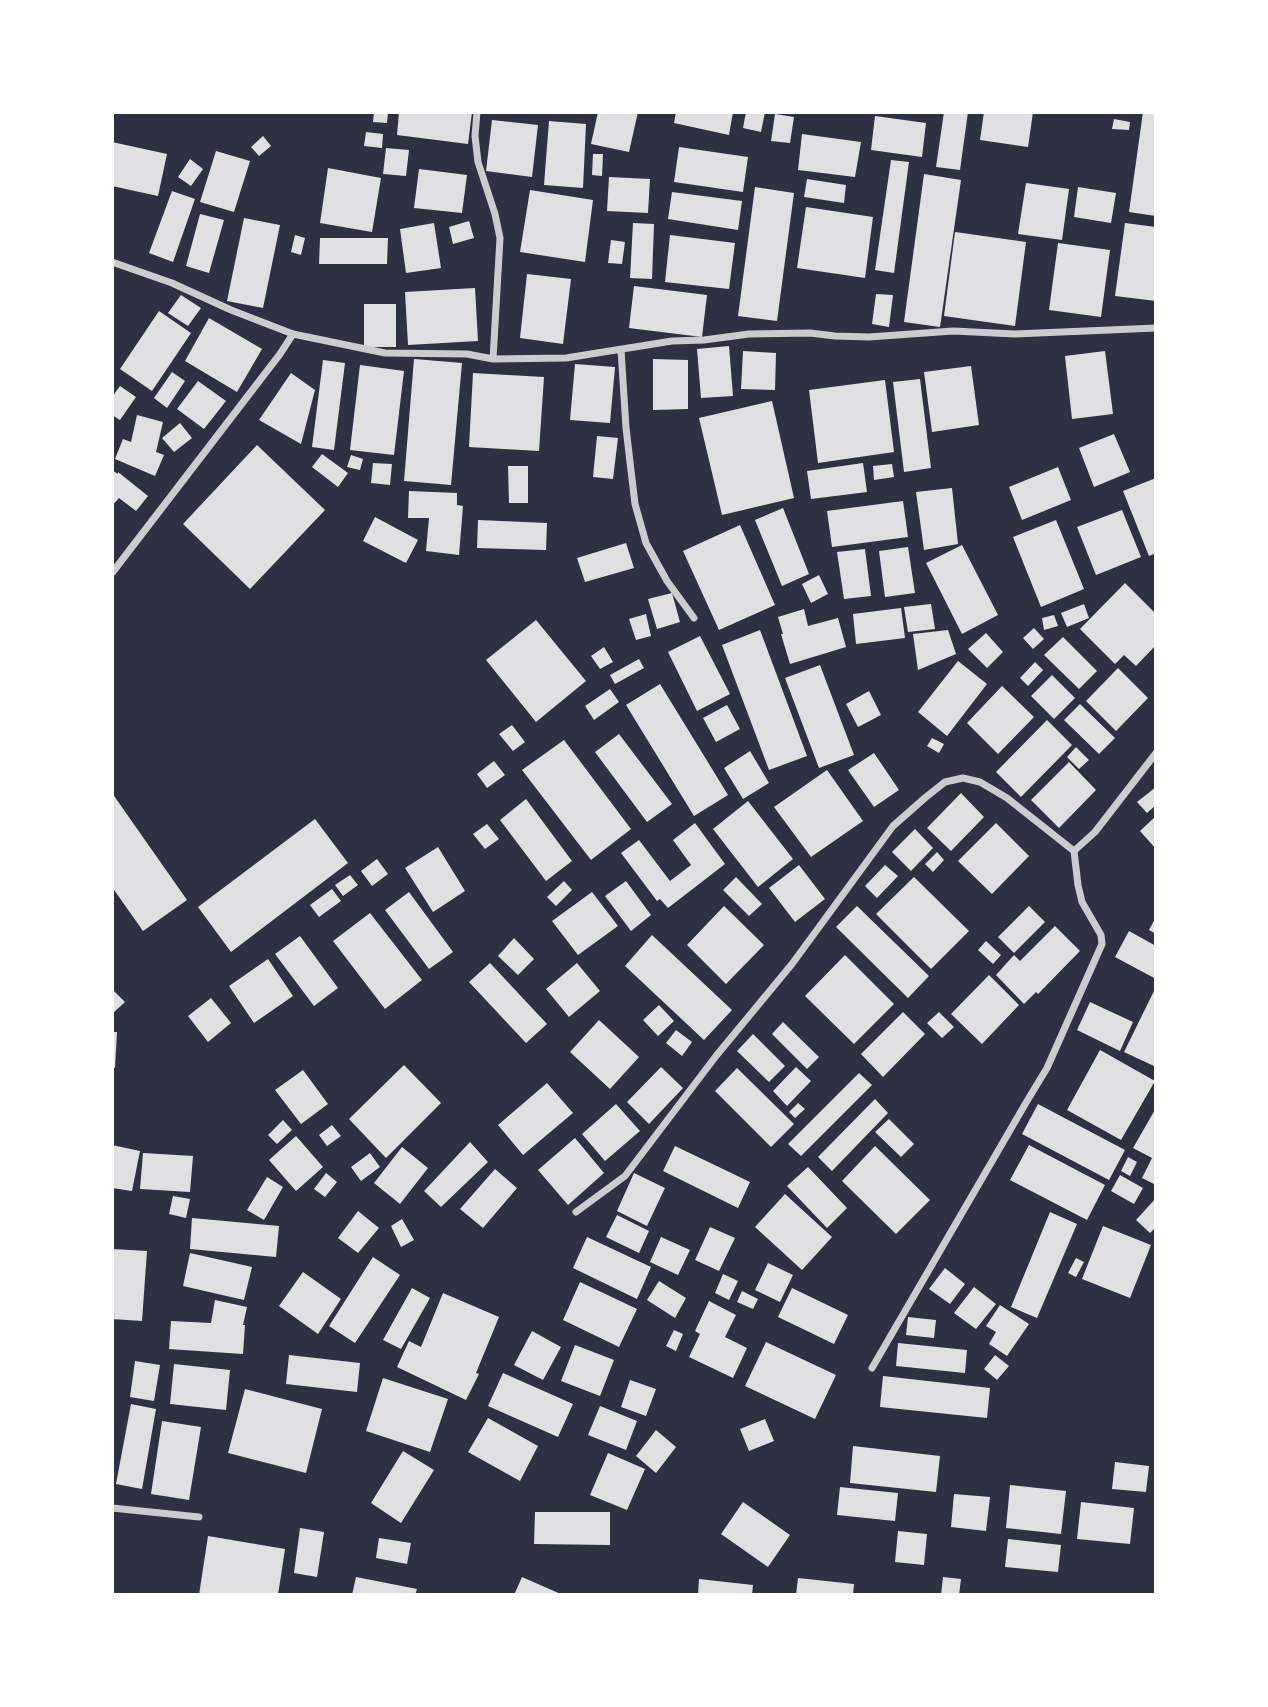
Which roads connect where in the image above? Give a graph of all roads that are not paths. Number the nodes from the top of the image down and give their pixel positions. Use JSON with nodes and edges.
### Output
{"nodes":[{"id":1,"x":477,"y":112,"type":"edge"},
{"id":2,"x":112,"y":262,"type":"edge"},
{"id":3,"x":1156,"y":328,"type":"edge"},
{"id":4,"x":293,"y":334,"type":"junction"},
{"id":5,"x":621,"y":350,"type":"junction"},
{"id":6,"x":493,"y":359,"type":"junction"},
{"id":7,"x":112,"y":573,"type":"edge"},
{"id":8,"x":694,"y":618,"type":"dead end"},
{"id":9,"x":1156,"y":754,"type":"edge"},
{"id":10,"x":1074,"y":851,"type":"junction"},
{"id":11,"x":576,"y":1212,"type":"dead end"},
{"id":12,"x":872,"y":1368,"type":"dead end"},
{"id":13,"x":112,"y":1508,"type":"edge"},
{"id":14,"x":199,"y":1517,"type":"dead end"}],
"edges":[{"from":1,"to":6,"type":"street"},
{"from":2,"to":4,"type":"street"},
{"from":3,"to":5,"type":"street"},
{"from":4,"to":6,"type":"street"},
{"from":4,"to":7,"type":"street"},
{"from":5,"to":6,"type":"street"},
{"from":5,"to":8,"type":"street"},
{"from":9,"to":10,"type":"street"},
{"from":10,"to":11,"type":"street"},
{"from":10,"to":12,"type":"street"},
{"from":13,"to":14,"type":"street"}]}
